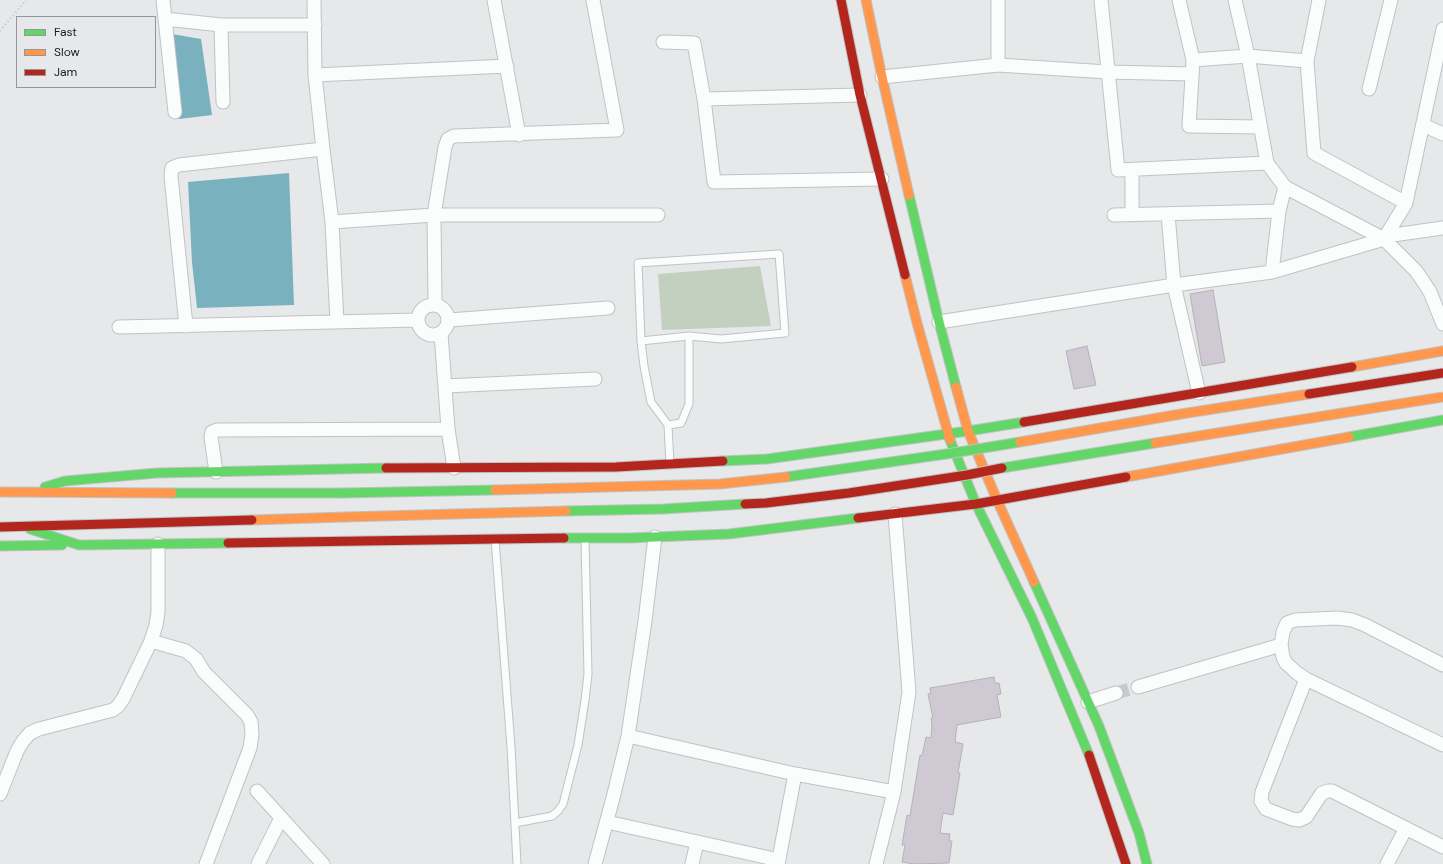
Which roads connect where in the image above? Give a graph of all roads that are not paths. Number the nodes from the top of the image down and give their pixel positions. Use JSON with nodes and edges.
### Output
{"nodes":[{"id":1,"x":162,"y":0,"type":"edge"},
{"id":2,"x":314,"y":0,"type":"edge"},
{"id":3,"x":494,"y":0,"type":"edge"},
{"id":4,"x":594,"y":0,"type":"edge"},
{"id":5,"x":841,"y":0,"type":"edge"},
{"id":6,"x":866,"y":0,"type":"edge"},
{"id":7,"x":998,"y":0,"type":"edge"},
{"id":8,"x":1101,"y":0,"type":"edge"},
{"id":9,"x":1180,"y":0,"type":"edge"},
{"id":10,"x":1235,"y":0,"type":"edge"},
{"id":11,"x":1319,"y":0,"type":"edge"},
{"id":12,"x":1391,"y":0,"type":"edge"},
{"id":13,"x":165,"y":19,"type":"junction"},
{"id":14,"x":221,"y":25,"type":"junction"},
{"id":15,"x":315,"y":25,"type":"junction"},
{"id":16,"x":1443,"y":29,"type":"edge"},
{"id":17,"x":663,"y":42,"type":"dead end"},
{"id":18,"x":1248,"y":56,"type":"junction"},
{"id":19,"x":1193,"y":60,"type":"junction"},
{"id":20,"x":1307,"y":61,"type":"junction"},
{"id":21,"x":998,"y":65,"type":"junction"},
{"id":22,"x":507,"y":66,"type":"junction"},
{"id":23,"x":1108,"y":72,"type":"junction"},
{"id":24,"x":315,"y":74,"type":"junction"},
{"id":25,"x":1192,"y":74,"type":"junction"},
{"id":26,"x":882,"y":77,"type":"junction"},
{"id":27,"x":1369,"y":89,"type":"dead end"},
{"id":28,"x":860,"y":95,"type":"junction"},
{"id":29,"x":704,"y":99,"type":"junction"},
{"id":30,"x":223,"y":102,"type":"dead end"},
{"id":31,"x":175,"y":112,"type":"dead end"},
{"id":32,"x":1423,"y":124,"type":"junction"},
{"id":33,"x":1260,"y":126,"type":"junction"},
{"id":34,"x":1443,"y":134,"type":"edge"},
{"id":35,"x":520,"y":135,"type":"junction"},
{"id":36,"x":323,"y":149,"type":"junction"},
{"id":37,"x":1267,"y":163,"type":"junction"},
{"id":38,"x":1132,"y":170,"type":"junction"},
{"id":39,"x":882,"y":179,"type":"junction"},
{"id":40,"x":1286,"y":187,"type":"junction"},
{"id":41,"x":1406,"y":203,"type":"junction"},
{"id":42,"x":1279,"y":211,"type":"junction"},
{"id":43,"x":434,"y":214,"type":"junction"},
{"id":44,"x":1168,"y":214,"type":"junction"},
{"id":45,"x":658,"y":215,"type":"dead end"},
{"id":46,"x":1114,"y":215,"type":"dead end"},
{"id":47,"x":1132,"y":215,"type":"junction"},
{"id":48,"x":332,"y":222,"type":"junction"},
{"id":49,"x":1443,"y":228,"type":"edge"},
{"id":50,"x":1385,"y":238,"type":"junction"},
{"id":51,"x":1272,"y":272,"type":"junction"},
{"id":52,"x":1174,"y":285,"type":"junction"},
{"id":53,"x":435,"y":304,"type":"junction"},
{"id":54,"x":608,"y":308,"type":"dead end"},
{"id":55,"x":418,"y":320,"type":"junction"},
{"id":56,"x":449,"y":320,"type":"junction"},
{"id":57,"x":337,"y":322,"type":"junction"},
{"id":58,"x":939,"y":322,"type":"junction"},
{"id":59,"x":1443,"y":324,"type":"edge"},
{"id":60,"x":186,"y":326,"type":"junction"},
{"id":61,"x":119,"y":327,"type":"dead end"},
{"id":62,"x":441,"y":333,"type":"junction"},
{"id":63,"x":690,"y":336,"type":"junction"},
{"id":64,"x":641,"y":341,"type":"junction"},
{"id":65,"x":1443,"y":351,"type":"edge"},
{"id":66,"x":1443,"y":373,"type":"edge"},
{"id":67,"x":595,"y":379,"type":"dead end"},
{"id":68,"x":445,"y":386,"type":"junction"},
{"id":69,"x":1199,"y":393,"type":"junction"},
{"id":70,"x":1443,"y":397,"type":"edge"},
{"id":71,"x":1443,"y":420,"type":"edge"},
{"id":72,"x":668,"y":425,"type":"junction"},
{"id":73,"x":448,"y":429,"type":"junction"},
{"id":74,"x":968,"y":431,"type":"junction"},
{"id":75,"x":948,"y":434,"type":"junction"},
{"id":76,"x":670,"y":465,"type":"junction"},
{"id":77,"x":454,"y":468,"type":"junction"},
{"id":78,"x":216,"y":472,"type":"junction"},
{"id":79,"x":0,"y":492,"type":"edge"},
{"id":80,"x":23,"y":493,"type":"junction"},
{"id":81,"x":997,"y":500,"type":"junction"},
{"id":82,"x":976,"y":504,"type":"junction"},
{"id":83,"x":895,"y":514,"type":"junction"},
{"id":84,"x":19,"y":526,"type":"junction"},
{"id":85,"x":0,"y":527,"type":"edge"},
{"id":86,"x":655,"y":537,"type":"junction"},
{"id":87,"x":585,"y":538,"type":"junction"},
{"id":88,"x":495,"y":539,"type":"junction"},
{"id":89,"x":158,"y":544,"type":"junction"},
{"id":90,"x":79,"y":545,"type":"junction"},
{"id":91,"x":0,"y":546,"type":"edge"},
{"id":92,"x":151,"y":641,"type":"junction"},
{"id":93,"x":1281,"y":645,"type":"junction"},
{"id":94,"x":1443,"y":665,"type":"edge"},
{"id":95,"x":1306,"y":679,"type":"junction"},
{"id":96,"x":1138,"y":687,"type":"tunnel mouth"},
{"id":97,"x":1116,"y":693,"type":"tunnel mouth"},
{"id":98,"x":1088,"y":702,"type":"junction"},
{"id":99,"x":628,"y":736,"type":"junction"},
{"id":100,"x":1443,"y":744,"type":"edge"},
{"id":101,"x":795,"y":774,"type":"junction"},
{"id":102,"x":257,"y":790,"type":"dead end"},
{"id":103,"x":894,"y":792,"type":"junction"},
{"id":104,"x":0,"y":794,"type":"edge"},
{"id":105,"x":281,"y":818,"type":"junction"},
{"id":106,"x":607,"y":822,"type":"junction"},
{"id":107,"x":515,"y":823,"type":"junction"},
{"id":108,"x":1406,"y":828,"type":"junction"},
{"id":109,"x":696,"y":842,"type":"junction"},
{"id":110,"x":1443,"y":847,"type":"edge"},
{"id":111,"x":779,"y":862,"type":"edge"},
{"id":112,"x":206,"y":864,"type":"edge"},
{"id":113,"x":258,"y":864,"type":"edge"},
{"id":114,"x":323,"y":864,"type":"edge"},
{"id":115,"x":517,"y":864,"type":"edge"},
{"id":116,"x":595,"y":864,"type":"edge"},
{"id":117,"x":692,"y":864,"type":"edge"},
{"id":118,"x":876,"y":864,"type":"edge"},
{"id":119,"x":1126,"y":864,"type":"edge"},
{"id":120,"x":1147,"y":864,"type":"edge"},
{"id":121,"x":1387,"y":864,"type":"edge"}],
"edges":[{"from":1,"to":13,"type":"street"},
{"from":2,"to":15,"type":"street"},
{"from":3,"to":22,"type":"street"},
{"from":4,"to":35,"type":"street"},
{"from":5,"to":28,"type":"main road"},
{"from":6,"to":26,"type":"main road"},
{"from":7,"to":21,"type":"street"},
{"from":8,"to":23,"type":"street"},
{"from":9,"to":19,"type":"street"},
{"from":10,"to":18,"type":"street"},
{"from":11,"to":20,"type":"street"},
{"from":12,"to":27,"type":"street"},
{"from":13,"to":14,"type":"street"},
{"from":13,"to":31,"type":"street"},
{"from":14,"to":15,"type":"street"},
{"from":14,"to":30,"type":"street"},
{"from":15,"to":24,"type":"street"},
{"from":16,"to":32,"type":"street"},
{"from":17,"to":29,"type":"street"},
{"from":18,"to":19,"type":"street"},
{"from":18,"to":20,"type":"street"},
{"from":18,"to":33,"type":"street"},
{"from":19,"to":25,"type":"street"},
{"from":20,"to":41,"type":"street"},
{"from":21,"to":23,"type":"street"},
{"from":21,"to":26,"type":"street"},
{"from":22,"to":24,"type":"street"},
{"from":22,"to":35,"type":"street"},
{"from":23,"to":25,"type":"street"},
{"from":23,"to":38,"type":"street"},
{"from":24,"to":36,"type":"street"},
{"from":25,"to":33,"type":"street"},
{"from":26,"to":58,"type":"main road"},
{"from":28,"to":29,"type":"street"},
{"from":28,"to":39,"type":"main road"},
{"from":29,"to":39,"type":"street"},
{"from":32,"to":34,"type":"street"},
{"from":32,"to":41,"type":"street"},
{"from":33,"to":37,"type":"street"},
{"from":35,"to":43,"type":"street"},
{"from":36,"to":48,"type":"street"},
{"from":36,"to":60,"type":"street"},
{"from":37,"to":38,"type":"street"},
{"from":37,"to":40,"type":"street"},
{"from":38,"to":47,"type":"street"},
{"from":39,"to":75,"type":"main road"},
{"from":40,"to":42,"type":"street"},
{"from":40,"to":50,"type":"street"},
{"from":41,"to":50,"type":"street"},
{"from":42,"to":44,"type":"street"},
{"from":42,"to":51,"type":"street"},
{"from":43,"to":45,"type":"street"},
{"from":43,"to":48,"type":"street"},
{"from":43,"to":53,"type":"street"},
{"from":44,"to":47,"type":"street"},
{"from":44,"to":52,"type":"street"},
{"from":46,"to":47,"type":"street"},
{"from":48,"to":57,"type":"street"},
{"from":49,"to":50,"type":"street"},
{"from":50,"to":51,"type":"street"},
{"from":50,"to":59,"type":"street"},
{"from":51,"to":52,"type":"street"},
{"from":52,"to":58,"type":"street"},
{"from":52,"to":69,"type":"street"},
{"from":53,"to":55,"type":"street"},
{"from":53,"to":56,"type":"street"},
{"from":54,"to":56,"type":"street"},
{"from":55,"to":57,"type":"street"},
{"from":55,"to":62,"type":"street"},
{"from":56,"to":62,"type":"street"},
{"from":57,"to":60,"type":"street"},
{"from":58,"to":74,"type":"main road"},
{"from":60,"to":61,"type":"street"},
{"from":62,"to":68,"type":"street"},
{"from":63,"to":64,"type":"lane"},
{"from":63,"to":64,"type":"lane"},
{"from":63,"to":72,"type":"lane"},
{"from":64,"to":72,"type":"lane"},
{"from":65,"to":69,"type":"main road"},
{"from":66,"to":80,"type":"main road","bridge":true},
{"from":67,"to":68,"type":"street"},
{"from":68,"to":73,"type":"street"},
{"from":69,"to":74,"type":"main road"},
{"from":70,"to":84,"type":"main road","bridge":true},
{"from":71,"to":81,"type":"main road"},
{"from":72,"to":76,"type":"lane"},
{"from":73,"to":77,"type":"street"},
{"from":73,"to":78,"type":"street"},
{"from":74,"to":75,"type":"main road"},
{"from":74,"to":81,"type":"main road"},
{"from":75,"to":76,"type":"main road"},
{"from":75,"to":82,"type":"main road"},
{"from":76,"to":77,"type":"main road"},
{"from":77,"to":78,"type":"main road"},
{"from":78,"to":80,"type":"main road"},
{"from":79,"to":80,"type":"main road"},
{"from":81,"to":82,"type":"main road"},
{"from":81,"to":98,"type":"main road"},
{"from":82,"to":83,"type":"main road"},
{"from":82,"to":119,"type":"main road"},
{"from":83,"to":86,"type":"main road"},
{"from":83,"to":103,"type":"street"},
{"from":84,"to":85,"type":"main road"},
{"from":84,"to":90,"type":"main road"},
{"from":86,"to":87,"type":"main road"},
{"from":86,"to":99,"type":"street"},
{"from":87,"to":88,"type":"main road"},
{"from":87,"to":107,"type":"lane"},
{"from":88,"to":89,"type":"main road"},
{"from":88,"to":107,"type":"lane"},
{"from":89,"to":90,"type":"main road"},
{"from":89,"to":92,"type":"street"},
{"from":90,"to":91,"type":"main road"},
{"from":92,"to":104,"type":"street"},
{"from":92,"to":112,"type":"street"},
{"from":93,"to":94,"type":"street"},
{"from":93,"to":95,"type":"street"},
{"from":93,"to":96,"type":"street"},
{"from":95,"to":100,"type":"street"},
{"from":95,"to":108,"type":"street"},
{"from":97,"to":98,"type":"street"},
{"from":98,"to":120,"type":"main road"},
{"from":99,"to":101,"type":"street"},
{"from":99,"to":106,"type":"street"},
{"from":101,"to":103,"type":"street"},
{"from":101,"to":111,"type":"street"},
{"from":102,"to":105,"type":"street"},
{"from":103,"to":118,"type":"street"},
{"from":105,"to":113,"type":"street"},
{"from":105,"to":114,"type":"street"},
{"from":106,"to":109,"type":"street"},
{"from":106,"to":116,"type":"street"},
{"from":107,"to":115,"type":"lane"},
{"from":108,"to":110,"type":"street"},
{"from":108,"to":121,"type":"street"},
{"from":109,"to":111,"type":"street"},
{"from":109,"to":117,"type":"street"}]}
